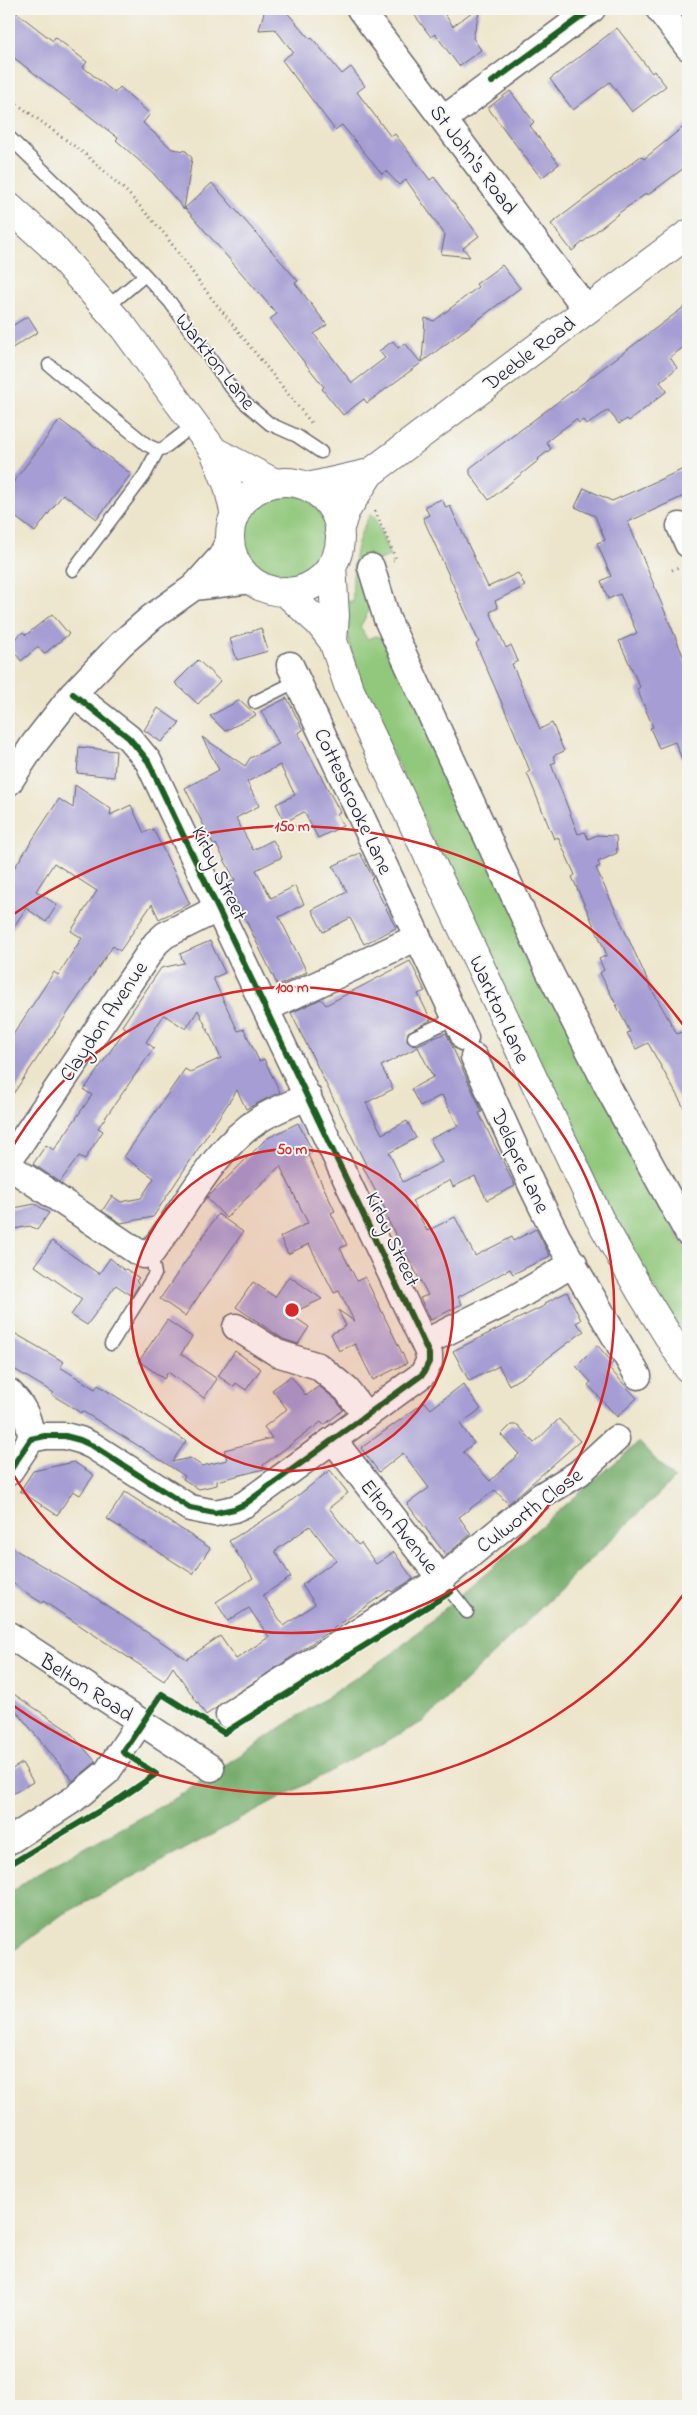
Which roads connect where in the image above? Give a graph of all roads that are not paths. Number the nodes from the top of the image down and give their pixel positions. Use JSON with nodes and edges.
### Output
{"nodes":[{"id":1,"x":360,"y":9,"type":"edge"},
{"id":2,"x":592,"y":9,"type":"edge"},
{"id":3,"x":659,"y":9,"type":"edge"},
{"id":4,"x":688,"y":47,"type":"edge"},
{"id":5,"x":444,"y":119,"type":"junction"},
{"id":6,"x":9,"y":137,"type":"edge"},
{"id":7,"x":9,"y":207,"type":"edge"},
{"id":8,"x":688,"y":234,"type":"edge"},
{"id":9,"x":144,"y":275,"type":"junction"},
{"id":10,"x":106,"y":308,"type":"junction"},
{"id":11,"x":586,"y":310,"type":"junction"},
{"id":12,"x":49,"y":365,"type":"dead end"},
{"id":13,"x":194,"y":425,"type":"junction"},
{"id":14,"x":158,"y":450,"type":"junction"},
{"id":15,"x":214,"y":451,"type":"junction"},
{"id":16,"x":321,"y":452,"type":"dead end"},
{"id":17,"x":370,"y":473,"type":"junction"},
{"id":18,"x":275,"y":483,"type":"junction"},
{"id":19,"x":308,"y":487,"type":"junction"},
{"id":20,"x":232,"y":527,"type":"junction"},
{"id":21,"x":339,"y":531,"type":"junction"},
{"id":22,"x":332,"y":566,"type":"junction"},
{"id":23,"x":371,"y":567,"type":"dead end"},
{"id":24,"x":73,"y":570,"type":"dead end"},
{"id":25,"x":251,"y":580,"type":"junction"},
{"id":26,"x":194,"y":588,"type":"junction"},
{"id":27,"x":284,"y":591,"type":"junction"},
{"id":28,"x":332,"y":641,"type":"junction"},
{"id":29,"x":294,"y":673,"type":"joint"},
{"id":30,"x":73,"y":694,"type":"junction"},
{"id":31,"x":255,"y":702,"type":"dead end"},
{"id":32,"x":13,"y":767,"type":"edge"},
{"id":33,"x":219,"y":908,"type":"junction"},
{"id":34,"x":418,"y":937,"type":"junction"},
{"id":35,"x":267,"y":1008,"type":"junction"},
{"id":36,"x":414,"y":1037,"type":"dead end"},
{"id":37,"x":464,"y":1037,"type":"junction"},
{"id":38,"x":308,"y":1096,"type":"junction"},
{"id":39,"x":9,"y":1160,"type":"edge"},
{"id":40,"x":9,"y":1166,"type":"edge"},
{"id":41,"x":688,"y":1233,"type":"edge"},
{"id":42,"x":151,"y":1253,"type":"junction"},
{"id":43,"x":574,"y":1263,"type":"junction"},
{"id":44,"x":236,"y":1327,"type":"dead end"},
{"id":45,"x":424,"y":1343,"type":"junction"},
{"id":46,"x":111,"y":1344,"type":"dead end"},
{"id":47,"x":688,"y":1368,"type":"edge"},
{"id":48,"x":638,"y":1376,"type":"dead end"},
{"id":49,"x":9,"y":1392,"type":"edge"},
{"id":50,"x":366,"y":1416,"type":"junction"},
{"id":51,"x":31,"y":1439,"type":"junction"},
{"id":52,"x":333,"y":1440,"type":"junction"},
{"id":53,"x":616,"y":1440,"type":"dead end"},
{"id":54,"x":9,"y":1472,"type":"edge"},
{"id":55,"x":441,"y":1579,"type":"junction"},
{"id":56,"x":467,"y":1612,"type":"dead end"},
{"id":57,"x":9,"y":1635,"type":"edge"},
{"id":58,"x":229,"y":1715,"type":"dead end"},
{"id":59,"x":140,"y":1722,"type":"junction"},
{"id":60,"x":211,"y":1768,"type":"dead end"},
{"id":61,"x":9,"y":1841,"type":"edge"}],
"edges":[{"from":1,"to":5,"type":"street","name":"St John's Road"},
{"from":2,"to":5,"type":"street"},
{"from":3,"to":4,"type":"street"},
{"from":5,"to":11,"type":"street","name":"St John's Road"},
{"from":6,"to":9,"type":"lane","name":"Warkton Lane"},
{"from":7,"to":10,"type":"street"},
{"from":8,"to":11,"type":"street","name":"Deeble Road"},
{"from":9,"to":10,"type":"lane"},
{"from":9,"to":16,"type":"lane","name":"Warkton Lane"},
{"from":10,"to":13,"type":"street"},
{"from":11,"to":17,"type":"street","name":"Deeble Road"},
{"from":12,"to":14,"type":"lane"},
{"from":13,"to":14,"type":"lane"},
{"from":13,"to":15,"type":"street"},
{"from":14,"to":24,"type":"lane"},
{"from":15,"to":18,"type":"street"},
{"from":15,"to":20,"type":"street"},
{"from":17,"to":19,"type":"street","name":"Deeble Road"},
{"from":17,"to":21,"type":"street","name":"Deeble Road"},
{"from":18,"to":19,"type":"street"},
{"from":18,"to":20,"type":"street"},
{"from":19,"to":21,"type":"street"},
{"from":20,"to":25,"type":"street"},
{"from":20,"to":26,"type":"street"},
{"from":21,"to":22,"type":"street"},
{"from":22,"to":27,"type":"street"},
{"from":22,"to":28,"type":"street","name":"Warkton Lane"},
{"from":23,"to":41,"type":"street"},
{"from":25,"to":26,"type":"street"},
{"from":25,"to":27,"type":"street"},
{"from":26,"to":30,"type":"street"},
{"from":27,"to":28,"type":"street","name":"Warkton Lane"},
{"from":28,"to":47,"type":"street","name":"Warkton Lane"},
{"from":29,"to":31,"type":"lane"},
{"from":29,"to":34,"type":"street","name":"Cottesbrooke Lane"},
{"from":30,"to":32,"type":"street"},
{"from":30,"to":33,"type":"street","name":"Kirby Street"},
{"from":33,"to":35,"type":"street","name":"Kirby Street"},
{"from":33,"to":39,"type":"street","name":"Claydon Avenue"},
{"from":34,"to":35,"type":"street"},
{"from":34,"to":37,"type":"street","name":"Cottesbrooke Lane"},
{"from":35,"to":38,"type":"street","name":"Kirby Street"},
{"from":36,"to":37,"type":"lane"},
{"from":37,"to":43,"type":"street","name":"Delapre Lane"},
{"from":38,"to":42,"type":"street"},
{"from":38,"to":45,"type":"street","name":"Kirby Street"},
{"from":40,"to":42,"type":"street"},
{"from":42,"to":46,"type":"lane"},
{"from":43,"to":45,"type":"street"},
{"from":43,"to":48,"type":"street","name":"Delapre Lane"},
{"from":44,"to":50,"type":"street"},
{"from":45,"to":50,"type":"street","name":"Kirby Street"},
{"from":49,"to":51,"type":"street"},
{"from":50,"to":52,"type":"street","name":"Kirby Street"},
{"from":51,"to":52,"type":"street","name":"Kirby Street"},
{"from":51,"to":54,"type":"street"},
{"from":52,"to":55,"type":"street","name":"Elton Avenue"},
{"from":53,"to":55,"type":"street","name":"Culworth Close"},
{"from":55,"to":56,"type":"lane","name":"Elton Avenue"},
{"from":55,"to":58,"type":"street","name":"Culworth Close"},
{"from":57,"to":59,"type":"street","name":"Belton Road"},
{"from":59,"to":60,"type":"street","name":"Belton Road"},
{"from":59,"to":61,"type":"street","name":"Belton Road"}]}
